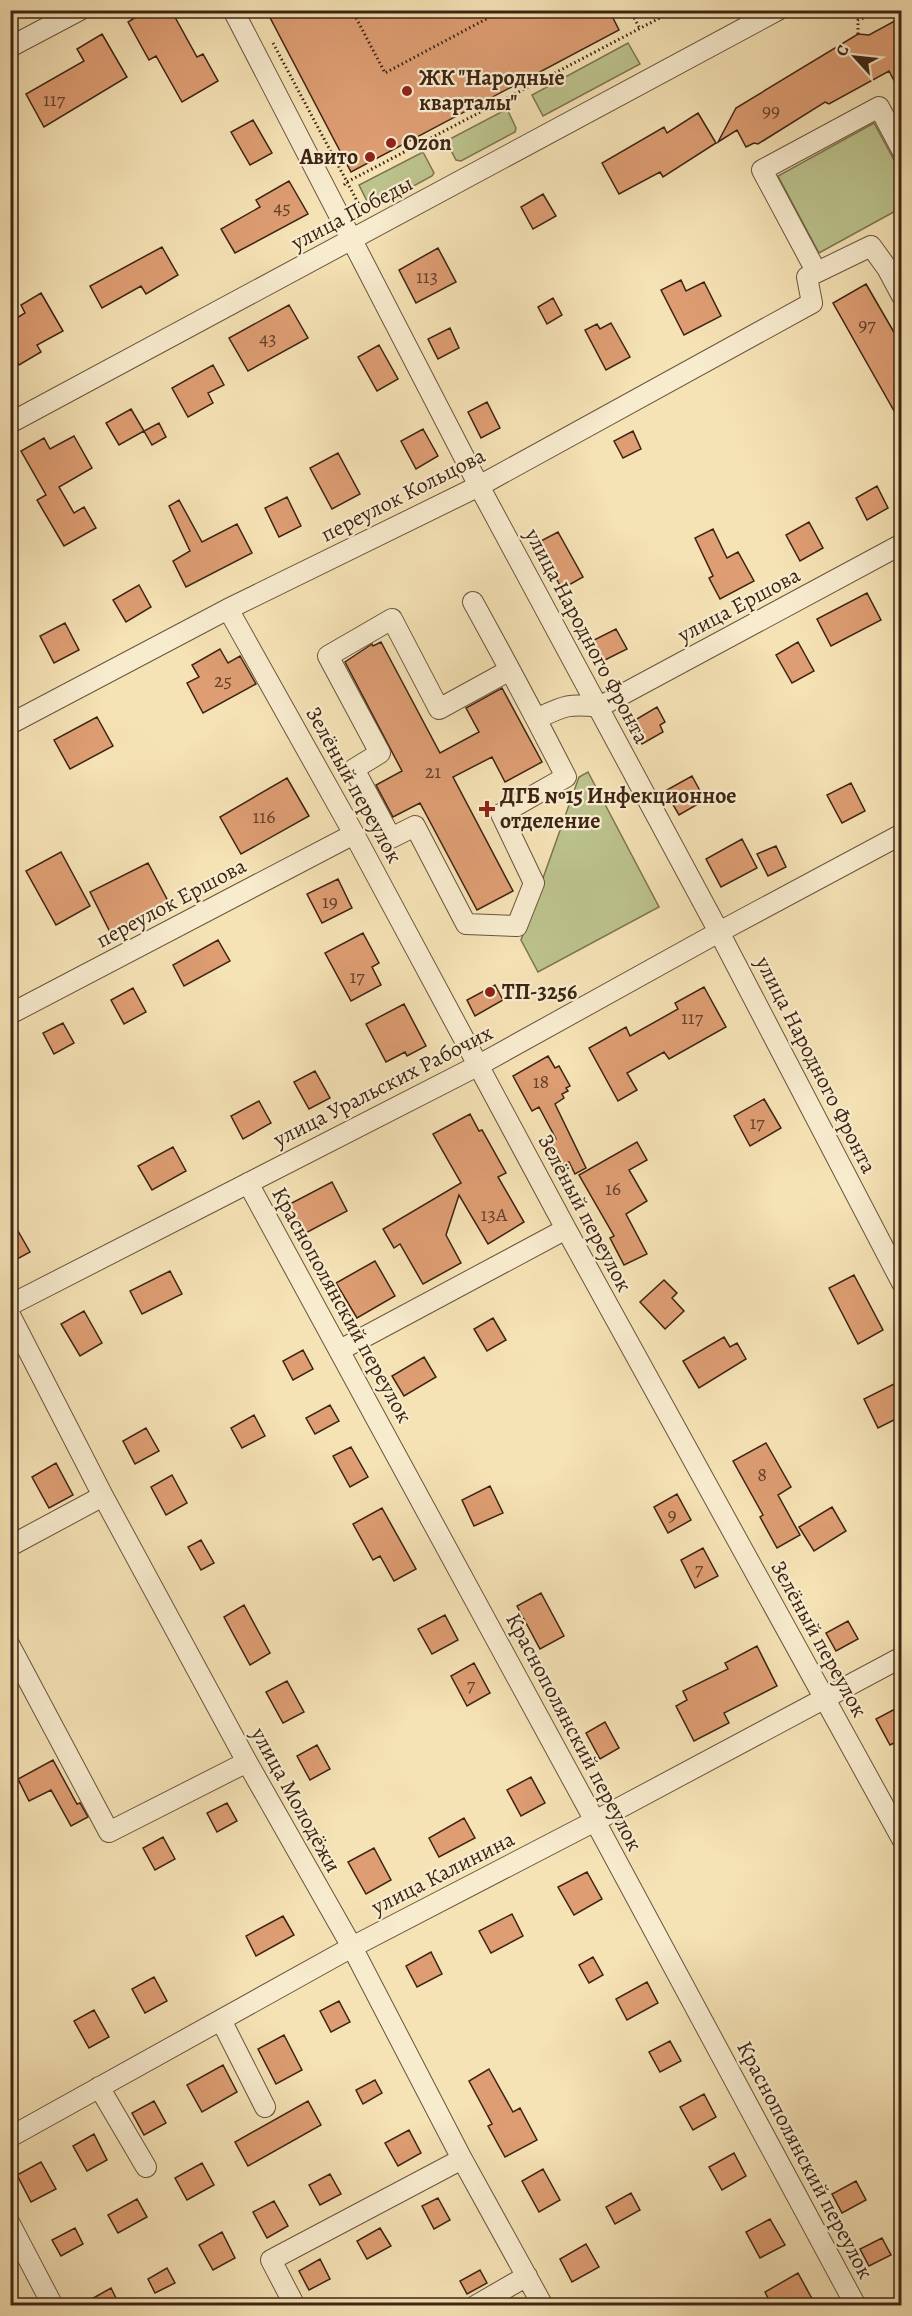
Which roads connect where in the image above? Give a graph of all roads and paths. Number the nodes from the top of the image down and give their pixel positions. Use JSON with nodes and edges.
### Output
{"nodes":[{"id":1,"x":80,"y":10,"type":"edge"},
{"id":2,"x":233,"y":10,"type":"edge"},
{"id":3,"x":352,"y":10,"type":"edge"},
{"id":4,"x":503,"y":10,"type":"edge"},
{"id":5,"x":630,"y":10,"type":"edge"},
{"id":6,"x":675,"y":10,"type":"edge"},
{"id":7,"x":778,"y":10,"type":"edge"},
{"id":8,"x":884,"y":10,"type":"edge"},
{"id":9,"x":639,"y":28,"type":"junction"},
{"id":10,"x":858,"y":34,"type":"dead end"},
{"id":11,"x":272,"y":41,"type":"dead end"},
{"id":12,"x":10,"y":47,"type":"edge"},
{"id":13,"x":902,"y":150,"type":"edge"},
{"id":14,"x":347,"y":182,"type":"junction"},
{"id":15,"x":332,"y":201,"type":"junction"},
{"id":16,"x":372,"y":230,"type":"junction"},
{"id":17,"x":352,"y":240,"type":"junction"},
{"id":18,"x":894,"y":264,"type":"edge"},
{"id":19,"x":816,"y":271,"type":"junction"},
{"id":20,"x":902,"y":296,"type":"edge"},
{"id":21,"x":10,"y":423,"type":"edge"},
{"id":22,"x":478,"y":486,"type":"junction"},
{"id":23,"x":902,"y":544,"type":"edge"},
{"id":24,"x":473,"y":603,"type":"dead end"},
{"id":25,"x":228,"y":609,"type":"junction"},
{"id":26,"x":510,"y":670,"type":"junction"},
{"id":27,"x":599,"y":707,"type":"junction"},
{"id":28,"x":536,"y":719,"type":"junction"},
{"id":29,"x":10,"y":724,"type":"edge"},
{"id":30,"x":354,"y":834,"type":"junction"},
{"id":31,"x":902,"y":834,"type":"edge"},
{"id":32,"x":719,"y":932,"type":"junction"},
{"id":33,"x":10,"y":1014,"type":"edge"},
{"id":34,"x":479,"y":1065,"type":"junction"},
{"id":35,"x":248,"y":1183,"type":"junction"},
{"id":36,"x":566,"y":1229,"type":"junction"},
{"id":37,"x":902,"y":1282,"type":"edge"},
{"id":38,"x":10,"y":1305,"type":"edge"},
{"id":39,"x":10,"y":1315,"type":"edge"},
{"id":40,"x":340,"y":1350,"type":"junction"},
{"id":41,"x":103,"y":1496,"type":"junction"},
{"id":42,"x":10,"y":1546,"type":"edge"},
{"id":43,"x":10,"y":1646,"type":"edge"},
{"id":44,"x":902,"y":1657,"type":"edge"},
{"id":45,"x":824,"y":1698,"type":"junction"},
{"id":46,"x":247,"y":1762,"type":"junction"},
{"id":47,"x":595,"y":1821,"type":"junction"},
{"id":48,"x":902,"y":1839,"type":"edge"},
{"id":49,"x":352,"y":1947,"type":"junction"},
{"id":50,"x":221,"y":2020,"type":"junction"},
{"id":51,"x":99,"y":2087,"type":"junction"},
{"id":52,"x":265,"y":2107,"type":"dead end"},
{"id":53,"x":10,"y":2137,"type":"edge"},
{"id":54,"x":462,"y":2159,"type":"junction"},
{"id":55,"x":146,"y":2167,"type":"dead end"},
{"id":56,"x":10,"y":2224,"type":"edge"},
{"id":57,"x":527,"y":2276,"type":"junction"},
{"id":58,"x":53,"y":2306,"type":"edge"},
{"id":59,"x":295,"y":2306,"type":"edge"},
{"id":60,"x":475,"y":2306,"type":"edge"},
{"id":61,"x":543,"y":2306,"type":"edge"},
{"id":62,"x":856,"y":2306,"type":"edge"}],
"edges":[{"from":1,"to":12,"type":"street"},
{"from":2,"to":15,"type":"street","name":"улица Народного Фронта"},
{"from":3,"to":4,"type":"path"},
{"from":5,"to":9,"type":"path"},
{"from":6,"to":9,"type":"path"},
{"from":7,"to":16,"type":"street","name":"улица Победы"},
{"from":8,"to":10,"type":"path"},
{"from":9,"to":14,"type":"path"},
{"from":11,"to":14,"type":"path"},
{"from":13,"to":19,"type":"street"},
{"from":14,"to":15,"type":"path"},
{"from":14,"to":16,"type":"path"},
{"from":15,"to":17,"type":"street","name":"улица Народного Фронта"},
{"from":16,"to":17,"type":"street","name":"улица Победы"},
{"from":17,"to":21,"type":"street","name":"улица Победы"},
{"from":17,"to":22,"type":"street","name":"улица Народного Фронта"},
{"from":18,"to":19,"type":"street"},
{"from":18,"to":20,"type":"street"},
{"from":19,"to":22,"type":"street","name":"переулок Кольцова"},
{"from":22,"to":25,"type":"street","name":"переулок Кольцова"},
{"from":22,"to":27,"type":"street","name":"улица Народного Фронта"},
{"from":23,"to":27,"type":"street","name":"улица Ершова"},
{"from":24,"to":26,"type":"street"},
{"from":25,"to":29,"type":"street","name":"переулок Кольцова"},
{"from":25,"to":30,"type":"street","name":"Зелёный переулок"},
{"from":26,"to":28,"type":"street"},
{"from":26,"to":28,"type":"street"},
{"from":27,"to":28,"type":"street"},
{"from":27,"to":32,"type":"street","name":"улица Народного Фронта"},
{"from":30,"to":33,"type":"street","name":"переулок Ершова"},
{"from":30,"to":34,"type":"street","name":"Зелёный переулок"},
{"from":31,"to":32,"type":"street","name":"улица Уральских Рабочих"},
{"from":32,"to":34,"type":"street","name":"улица Уральских Рабочих"},
{"from":32,"to":37,"type":"street","name":"улица Народного Фронта"},
{"from":34,"to":35,"type":"street","name":"улица Уральских Рабочих"},
{"from":34,"to":36,"type":"street","name":"Зелёный переулок"},
{"from":35,"to":38,"type":"street","name":"улица Уральских Рабочих"},
{"from":35,"to":40,"type":"street","name":"Краснополянский переулок"},
{"from":36,"to":40,"type":"street"},
{"from":36,"to":45,"type":"street","name":"Зелёный переулок"},
{"from":39,"to":41,"type":"street","name":"улица Молодёжи"},
{"from":40,"to":47,"type":"street","name":"Краснополянский переулок"},
{"from":41,"to":42,"type":"street"},
{"from":41,"to":46,"type":"street","name":"улица Молодёжи"},
{"from":43,"to":46,"type":"street"},
{"from":44,"to":45,"type":"street","name":"улица Калинина"},
{"from":45,"to":47,"type":"street","name":"улица Калинина"},
{"from":45,"to":48,"type":"street","name":"Зелёный переулок"},
{"from":46,"to":49,"type":"street","name":"улица Молодёжи"},
{"from":47,"to":49,"type":"street","name":"улица Калинина"},
{"from":47,"to":62,"type":"street","name":"Краснополянский переулок"},
{"from":49,"to":50,"type":"street","name":"улица Калинина"},
{"from":49,"to":54,"type":"street","name":"улица Молодёжи"},
{"from":50,"to":51,"type":"street","name":"улица Калинина"},
{"from":50,"to":52,"type":"street"},
{"from":51,"to":53,"type":"street","name":"улица Калинина"},
{"from":51,"to":55,"type":"street"},
{"from":54,"to":57,"type":"street","name":"улица Молодёжи"},
{"from":54,"to":59,"type":"street"},
{"from":56,"to":58,"type":"street"},
{"from":57,"to":60,"type":"street"},
{"from":57,"to":61,"type":"street","name":"улица Молодёжи"}]}
